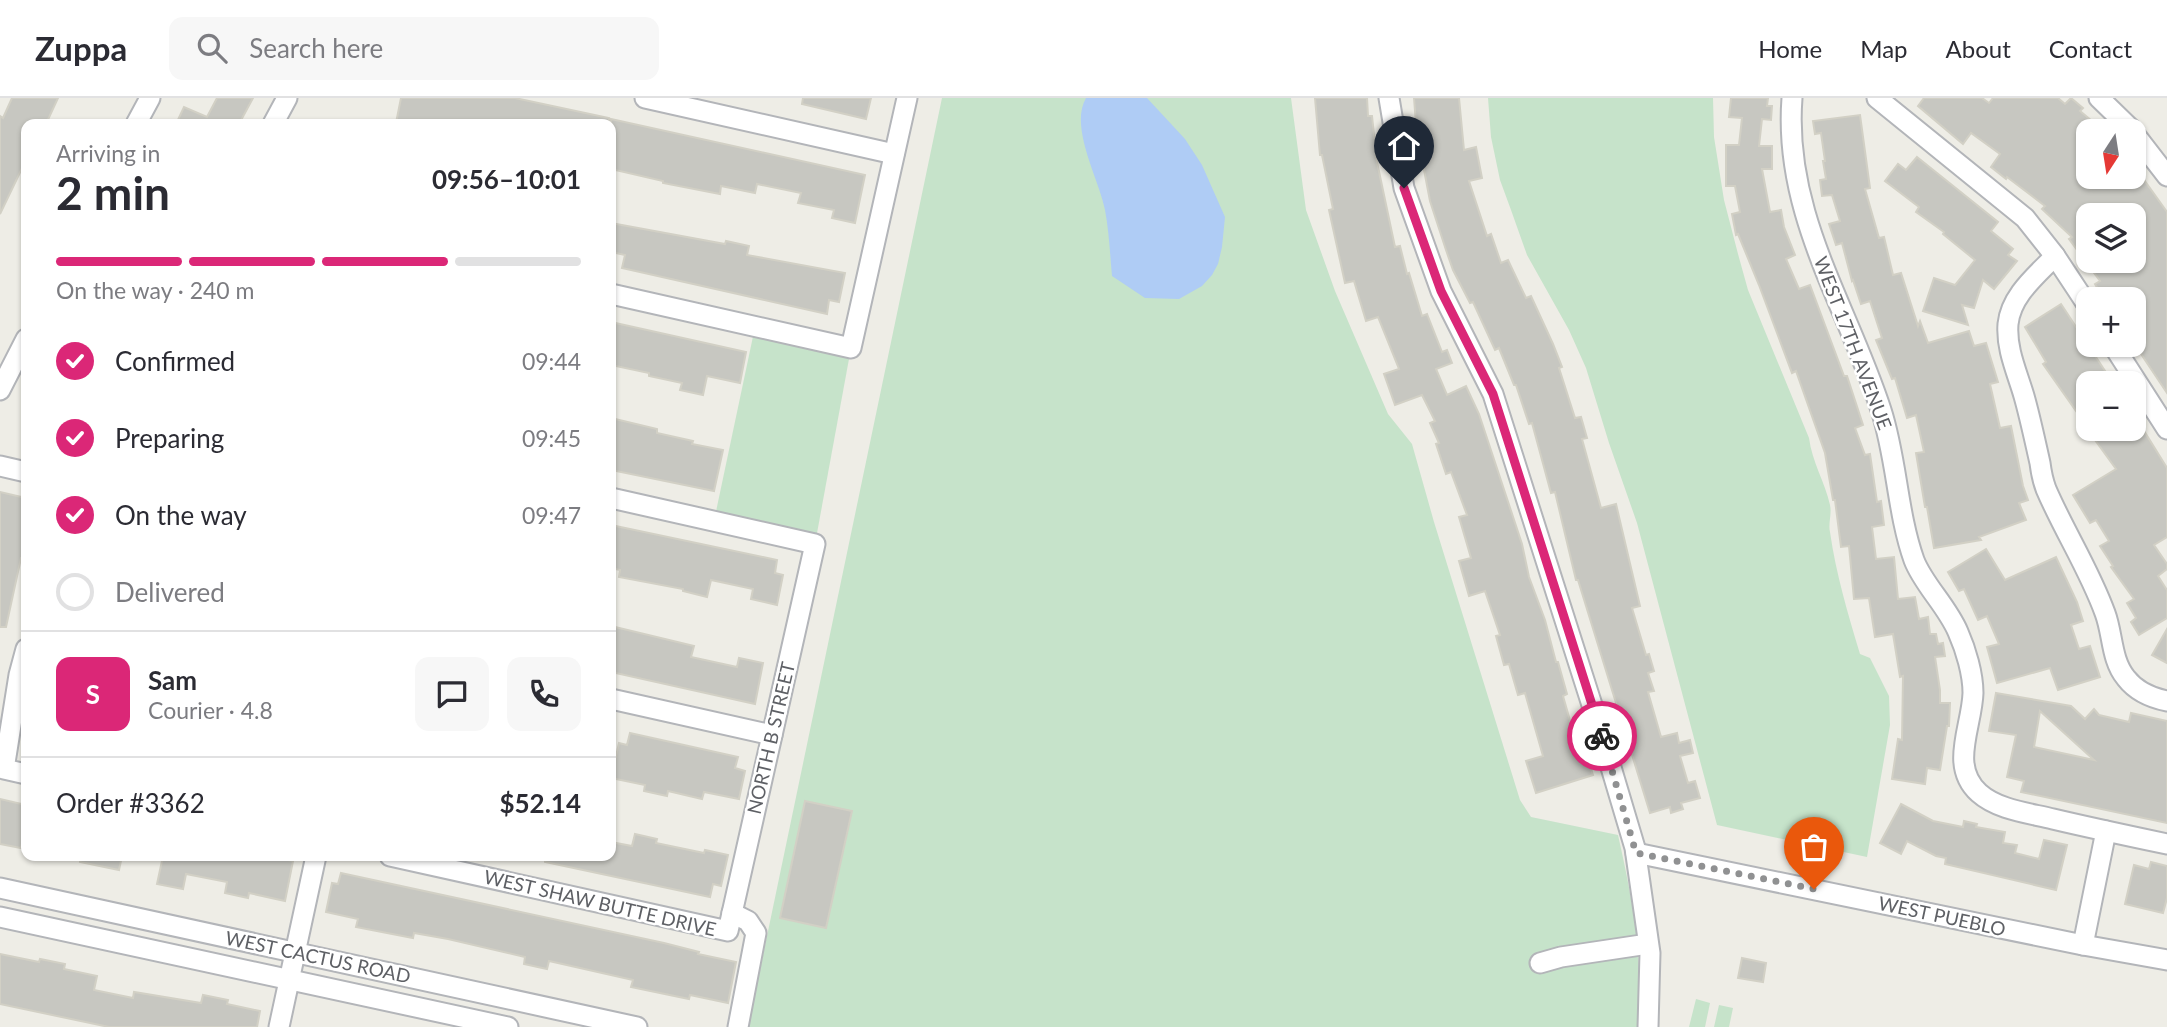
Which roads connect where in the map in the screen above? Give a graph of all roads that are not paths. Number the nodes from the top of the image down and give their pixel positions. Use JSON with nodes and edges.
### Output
{"nodes":[{"id":1,"x":150,"y":98,"type":"edge"},
{"id":2,"x":287,"y":98,"type":"edge"},
{"id":3,"x":645,"y":98,"type":"edge"},
{"id":4,"x":907,"y":98,"type":"edge"},
{"id":5,"x":1389,"y":98,"type":"edge"},
{"id":6,"x":1792,"y":98,"type":"edge"},
{"id":7,"x":1877,"y":98,"type":"edge"},
{"id":8,"x":2099,"y":98,"type":"edge"},
{"id":9,"x":139,"y":119,"type":"edge"},
{"id":10,"x":276,"y":119,"type":"edge"},
{"id":11,"x":2121,"y":119,"type":"edge"},
{"id":12,"x":2146,"y":148,"type":"edge"},
{"id":13,"x":894,"y":154,"type":"junction"},
{"id":14,"x":2167,"y":176,"type":"edge"},
{"id":15,"x":2055,"y":256,"type":"junction"},
{"id":16,"x":2076,"y":288,"type":"edge"},
{"id":17,"x":616,"y":295,"type":"edge"},
{"id":18,"x":21,"y":349,"type":"edge"},
{"id":19,"x":2121,"y":357,"type":"edge"},
{"id":20,"x":0,"y":390,"type":"edge"},
{"id":21,"x":2167,"y":429,"type":"edge"},
{"id":22,"x":0,"y":466,"type":"edge"},
{"id":23,"x":21,"y":471,"type":"edge"},
{"id":24,"x":616,"y":499,"type":"edge"},
{"id":25,"x":21,"y":668,"type":"edge"},
{"id":26,"x":616,"y":700,"type":"edge"},
{"id":27,"x":2167,"y":701,"type":"edge"},
{"id":28,"x":772,"y":735,"type":"junction"},
{"id":29,"x":21,"y":773,"type":"edge"},
{"id":30,"x":2106,"y":831,"type":"junction"},
{"id":31,"x":2167,"y":844,"type":"edge"},
{"id":32,"x":1636,"y":853,"type":"junction"},
{"id":33,"x":315,"y":861,"type":"edge"},
{"id":34,"x":416,"y":861,"type":"edge"},
{"id":35,"x":0,"y":888,"type":"edge"},
{"id":36,"x":0,"y":917,"type":"edge"},
{"id":37,"x":730,"y":922,"type":"junction"},
{"id":38,"x":1648,"y":944,"type":"junction"},
{"id":39,"x":2083,"y":945,"type":"junction"},
{"id":40,"x":295,"y":952,"type":"junction"},
{"id":41,"x":2167,"y":960,"type":"edge"},
{"id":42,"x":1540,"y":963,"type":"dead end"},
{"id":43,"x":289,"y":979,"type":"junction"},
{"id":44,"x":279,"y":1027,"type":"edge"},
{"id":45,"x":508,"y":1027,"type":"edge"},
{"id":46,"x":637,"y":1027,"type":"edge"},
{"id":47,"x":738,"y":1027,"type":"edge"},
{"id":48,"x":1648,"y":1027,"type":"edge"}],
"edges":[{"from":1,"to":9,"type":"street"},
{"from":2,"to":10,"type":"street"},
{"from":3,"to":13,"type":"street"},
{"from":4,"to":13,"type":"street"},
{"from":5,"to":32,"type":"street"},
{"from":6,"to":30,"type":"street","name":"WEST 17TH AVENUE"},
{"from":7,"to":15,"type":"street"},
{"from":8,"to":11,"type":"street"},
{"from":12,"to":14,"type":"street"},
{"from":13,"to":17,"type":"street"},
{"from":15,"to":16,"type":"street"},
{"from":15,"to":27,"type":"street"},
{"from":18,"to":20,"type":"street"},
{"from":19,"to":21,"type":"street"},
{"from":22,"to":23,"type":"street"},
{"from":24,"to":28,"type":"street","name":"NORTH B STREET"},
{"from":25,"to":29,"type":"street"},
{"from":26,"to":28,"type":"street"},
{"from":28,"to":37,"type":"street","name":"NORTH B STREET"},
{"from":30,"to":31,"type":"street","name":"WEST 17TH AVENUE"},
{"from":30,"to":39,"type":"street"},
{"from":32,"to":38,"type":"street"},
{"from":32,"to":39,"type":"street","name":"WEST PUEBLO"},
{"from":33,"to":40,"type":"street"},
{"from":34,"to":37,"type":"street","name":"WEST SHAW BUTTE DRIVE"},
{"from":35,"to":40,"type":"street","name":"WEST CACTUS ROAD"},
{"from":36,"to":43,"type":"street","name":"WEST CACTUS ROAD"},
{"from":37,"to":47,"type":"street"},
{"from":38,"to":42,"type":"street"},
{"from":38,"to":48,"type":"street"},
{"from":39,"to":41,"type":"street","name":"WEST PUEBLO"},
{"from":40,"to":43,"type":"street"},
{"from":40,"to":46,"type":"street","name":"WEST CACTUS ROAD"},
{"from":43,"to":44,"type":"street"},
{"from":43,"to":45,"type":"street","name":"WEST CACTUS ROAD"}]}
